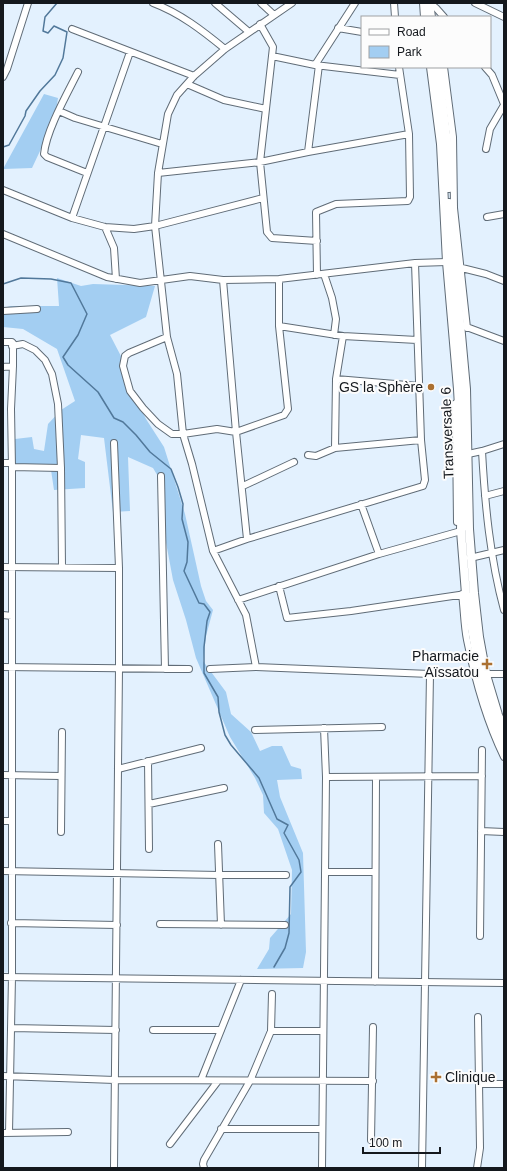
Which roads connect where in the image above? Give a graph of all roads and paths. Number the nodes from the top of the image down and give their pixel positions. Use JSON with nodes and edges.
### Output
{"nodes":[{"id":1,"x":28,"y":3,"type":"edge"},
{"id":2,"x":153,"y":3,"type":"edge"},
{"id":3,"x":215,"y":3,"type":"edge"},
{"id":4,"x":260,"y":3,"type":"edge"},
{"id":5,"x":292,"y":3,"type":"edge"},
{"id":6,"x":355,"y":3,"type":"edge"},
{"id":7,"x":394,"y":3,"type":"edge"},
{"id":8,"x":424,"y":3,"type":"edge"},
{"id":9,"x":475,"y":3,"type":"edge"},
{"id":10,"x":433,"y":4,"type":"edge"},
{"id":11,"x":483,"y":5,"type":"edge"},
{"id":12,"x":274,"y":15,"type":"junction"},
{"id":13,"x":395,"y":16,"type":"edge"},
{"id":14,"x":425,"y":16,"type":"edge"},
{"id":15,"x":431,"y":16,"type":"edge"},
{"id":16,"x":437,"y":16,"type":"edge"},
{"id":17,"x":443,"y":16,"type":"edge"},
{"id":18,"x":504,"y":17,"type":"edge"},
{"id":19,"x":260,"y":24,"type":"junction"},
{"id":20,"x":338,"y":28,"type":"junction"},
{"id":21,"x":72,"y":29,"type":"dead end"},
{"id":22,"x":249,"y":32,"type":"junction"},
{"id":23,"x":361,"y":32,"type":"edge"},
{"id":24,"x":225,"y":49,"type":"junction"},
{"id":25,"x":130,"y":52,"type":"junction"},
{"id":26,"x":272,"y":56,"type":"junction"},
{"id":27,"x":317,"y":65,"type":"junction"},
{"id":28,"x":399,"y":68,"type":"edge"},
{"id":29,"x":431,"y":68,"type":"edge"},
{"id":30,"x":438,"y":68,"type":"edge"},
{"id":31,"x":444,"y":68,"type":"edge"},
{"id":32,"x":486,"y":68,"type":"edge"},
{"id":33,"x":78,"y":72,"type":"dead end"},
{"id":34,"x":400,"y":75,"type":"junction"},
{"id":35,"x":194,"y":76,"type":"junction"},
{"id":36,"x":3,"y":78,"type":"edge"},
{"id":37,"x":187,"y":84,"type":"junction"},
{"id":38,"x":444,"y":89,"type":"junction"},
{"id":39,"x":504,"y":105,"type":"edge"},
{"id":40,"x":266,"y":109,"type":"junction"},
{"id":41,"x":59,"y":111,"type":"junction"},
{"id":42,"x":104,"y":127,"type":"junction"},
{"id":43,"x":409,"y":134,"type":"junction"},
{"id":44,"x":162,"y":144,"type":"junction"},
{"id":45,"x":486,"y":149,"type":"dead end"},
{"id":46,"x":308,"y":152,"type":"junction"},
{"id":47,"x":260,"y":162,"type":"junction"},
{"id":48,"x":87,"y":173,"type":"junction"},
{"id":49,"x":158,"y":173,"type":"junction"},
{"id":50,"x":3,"y":190,"type":"edge"},
{"id":51,"x":263,"y":198,"type":"junction"},
{"id":52,"x":504,"y":214,"type":"edge"},
{"id":53,"x":487,"y":216,"type":"dead end"},
{"id":54,"x":72,"y":218,"type":"junction"},
{"id":55,"x":155,"y":226,"type":"junction"},
{"id":56,"x":105,"y":227,"type":"junction"},
{"id":57,"x":3,"y":234,"type":"edge"},
{"id":58,"x":317,"y":241,"type":"junction"},
{"id":59,"x":415,"y":263,"type":"junction"},
{"id":60,"x":454,"y":265,"type":"junction"},
{"id":61,"x":321,"y":274,"type":"junction"},
{"id":62,"x":116,"y":278,"type":"junction"},
{"id":63,"x":161,"y":279,"type":"junction"},
{"id":64,"x":279,"y":279,"type":"junction"},
{"id":65,"x":223,"y":280,"type":"junction"},
{"id":66,"x":504,"y":281,"type":"edge"},
{"id":67,"x":37,"y":309,"type":"dead end"},
{"id":68,"x":3,"y":311,"type":"edge"},
{"id":69,"x":279,"y":326,"type":"junction"},
{"id":70,"x":464,"y":326,"type":"junction"},
{"id":71,"x":334,"y":334,"type":"junction"},
{"id":72,"x":343,"y":336,"type":"junction"},
{"id":73,"x":167,"y":337,"type":"junction"},
{"id":74,"x":417,"y":340,"type":"junction"},
{"id":75,"x":504,"y":341,"type":"edge"},
{"id":76,"x":3,"y":342,"type":"edge"},
{"id":77,"x":12,"y":346,"type":"junction"},
{"id":78,"x":13,"y":366,"type":"junction"},
{"id":79,"x":3,"y":367,"type":"edge"},
{"id":80,"x":336,"y":379,"type":"junction"},
{"id":81,"x":419,"y":386,"type":"junction"},
{"id":82,"x":3,"y":409,"type":"edge"},
{"id":83,"x":11,"y":409,"type":"junction"},
{"id":84,"x":236,"y":432,"type":"junction"},
{"id":85,"x":183,"y":434,"type":"junction"},
{"id":86,"x":421,"y":440,"type":"junction"},
{"id":87,"x":114,"y":443,"type":"dead end"},
{"id":88,"x":504,"y":444,"type":"edge"},
{"id":89,"x":335,"y":448,"type":"junction"},
{"id":90,"x":482,"y":451,"type":"junction"},
{"id":91,"x":308,"y":455,"type":"dead end"},
{"id":92,"x":462,"y":458,"type":"junction"},
{"id":93,"x":294,"y":462,"type":"dead end"},
{"id":94,"x":3,"y":463,"type":"edge"},
{"id":95,"x":12,"y":465,"type":"junction"},
{"id":96,"x":61,"y":468,"type":"junction"},
{"id":97,"x":161,"y":476,"type":"dead end"},
{"id":98,"x":243,"y":486,"type":"junction"},
{"id":99,"x":504,"y":491,"type":"edge"},
{"id":100,"x":485,"y":496,"type":"junction"},
{"id":101,"x":361,"y":504,"type":"junction"},
{"id":102,"x":459,"y":531,"type":"junction"},
{"id":103,"x":247,"y":539,"type":"junction"},
{"id":104,"x":504,"y":550,"type":"edge"},
{"id":105,"x":213,"y":551,"type":"junction"},
{"id":106,"x":379,"y":554,"type":"junction"},
{"id":107,"x":491,"y":554,"type":"junction"},
{"id":108,"x":470,"y":558,"type":"junction"},
{"id":109,"x":3,"y":567,"type":"edge"},
{"id":110,"x":12,"y":567,"type":"junction"},
{"id":111,"x":62,"y":567,"type":"junction"},
{"id":112,"x":119,"y":568,"type":"junction"},
{"id":113,"x":279,"y":586,"type":"junction"},
{"id":114,"x":464,"y":594,"type":"junction"},
{"id":115,"x":238,"y":600,"type":"junction"},
{"id":116,"x":504,"y":608,"type":"edge"},
{"id":117,"x":3,"y":615,"type":"edge"},
{"id":118,"x":12,"y":616,"type":"junction"},
{"id":119,"x":3,"y":667,"type":"edge"},
{"id":120,"x":12,"y":667,"type":"junction"},
{"id":121,"x":256,"y":667,"type":"junction"},
{"id":122,"x":119,"y":668,"type":"junction"},
{"id":123,"x":165,"y":669,"type":"junction"},
{"id":124,"x":189,"y":669,"type":"dead end"},
{"id":125,"x":210,"y":669,"type":"dead end"},
{"id":126,"x":430,"y":674,"type":"junction"},
{"id":127,"x":504,"y":674,"type":"edge"},
{"id":128,"x":480,"y":675,"type":"junction"},
{"id":129,"x":382,"y":727,"type":"dead end"},
{"id":130,"x":324,"y":728,"type":"junction"},
{"id":131,"x":255,"y":730,"type":"dead end"},
{"id":132,"x":62,"y":732,"type":"dead end"},
{"id":133,"x":499,"y":733,"type":"edge"},
{"id":134,"x":504,"y":745,"type":"edge"},
{"id":135,"x":201,"y":748,"type":"dead end"},
{"id":136,"x":482,"y":750,"type":"dead end"},
{"id":137,"x":504,"y":757,"type":"edge"},
{"id":138,"x":148,"y":761,"type":"junction"},
{"id":139,"x":118,"y":770,"type":"junction"},
{"id":140,"x":3,"y":775,"type":"edge"},
{"id":141,"x":11,"y":775,"type":"junction"},
{"id":142,"x":61,"y":776,"type":"junction"},
{"id":143,"x":428,"y":776,"type":"junction"},
{"id":144,"x":482,"y":776,"type":"junction"},
{"id":145,"x":326,"y":777,"type":"junction"},
{"id":146,"x":376,"y":777,"type":"junction"},
{"id":147,"x":224,"y":788,"type":"dead end"},
{"id":148,"x":149,"y":804,"type":"junction"},
{"id":149,"x":3,"y":821,"type":"edge"},
{"id":150,"x":11,"y":821,"type":"junction"},
{"id":151,"x":481,"y":831,"type":"junction"},
{"id":152,"x":61,"y":832,"type":"dead end"},
{"id":153,"x":504,"y":832,"type":"edge"},
{"id":154,"x":218,"y":844,"type":"dead end"},
{"id":155,"x":149,"y":849,"type":"dead end"},
{"id":156,"x":3,"y":871,"type":"edge"},
{"id":157,"x":12,"y":871,"type":"junction"},
{"id":158,"x":325,"y":872,"type":"junction"},
{"id":159,"x":375,"y":872,"type":"junction"},
{"id":160,"x":117,"y":874,"type":"junction"},
{"id":161,"x":219,"y":875,"type":"junction"},
{"id":162,"x":286,"y":875,"type":"dead end"},
{"id":163,"x":12,"y":923,"type":"junction"},
{"id":164,"x":160,"y":924,"type":"dead end"},
{"id":165,"x":117,"y":925,"type":"junction"},
{"id":166,"x":221,"y":925,"type":"junction"},
{"id":167,"x":284,"y":925,"type":"dead end"},
{"id":168,"x":480,"y":936,"type":"dead end"},
{"id":169,"x":3,"y":977,"type":"edge"},
{"id":170,"x":12,"y":977,"type":"junction"},
{"id":171,"x":116,"y":979,"type":"junction"},
{"id":172,"x":241,"y":980,"type":"junction"},
{"id":173,"x":324,"y":981,"type":"junction"},
{"id":174,"x":374,"y":982,"type":"junction"},
{"id":175,"x":425,"y":982,"type":"junction"},
{"id":176,"x":504,"y":983,"type":"edge"},
{"id":177,"x":272,"y":994,"type":"dead end"},
{"id":178,"x":478,"y":1017,"type":"dead end"},
{"id":179,"x":373,"y":1027,"type":"dead end"},
{"id":180,"x":10,"y":1028,"type":"junction"},
{"id":181,"x":116,"y":1030,"type":"junction"},
{"id":182,"x":153,"y":1030,"type":"dead end"},
{"id":183,"x":221,"y":1030,"type":"junction"},
{"id":184,"x":271,"y":1031,"type":"junction"},
{"id":185,"x":323,"y":1031,"type":"junction"},
{"id":186,"x":3,"y":1040,"type":"edge"},
{"id":187,"x":10,"y":1040,"type":"junction"},
{"id":188,"x":3,"y":1076,"type":"edge"},
{"id":189,"x":10,"y":1076,"type":"junction"},
{"id":190,"x":114,"y":1080,"type":"junction"},
{"id":191,"x":202,"y":1080,"type":"junction"},
{"id":192,"x":218,"y":1081,"type":"junction"},
{"id":193,"x":250,"y":1081,"type":"junction"},
{"id":194,"x":322,"y":1081,"type":"junction"},
{"id":195,"x":373,"y":1081,"type":"junction"},
{"id":196,"x":479,"y":1084,"type":"junction"},
{"id":197,"x":504,"y":1084,"type":"edge"},
{"id":198,"x":221,"y":1129,"type":"junction"},
{"id":199,"x":322,"y":1129,"type":"junction"},
{"id":200,"x":68,"y":1132,"type":"dead end"},
{"id":201,"x":6,"y":1133,"type":"edge"},
{"id":202,"x":371,"y":1140,"type":"dead end"},
{"id":203,"x":170,"y":1144,"type":"dead end"},
{"id":204,"x":114,"y":1168,"type":"edge"},
{"id":205,"x":204,"y":1168,"type":"edge"},
{"id":206,"x":322,"y":1168,"type":"edge"},
{"id":207,"x":422,"y":1168,"type":"edge"},
{"id":208,"x":477,"y":1168,"type":"edge"}],
"edges":[{"from":1,"to":36,"type":"street"},
{"from":2,"to":24,"type":"street"},
{"from":3,"to":22,"type":"street"},
{"from":4,"to":12,"type":"street"},
{"from":5,"to":12,"type":"street"},
{"from":6,"to":20,"type":"street"},
{"from":7,"to":13,"type":"street"},
{"from":8,"to":14,"type":"main road"},
{"from":9,"to":11,"type":"street"},
{"from":10,"to":15,"type":"main road"},
{"from":10,"to":16,"type":"street"},
{"from":10,"to":17,"type":"street"},
{"from":11,"to":18,"type":"street"},
{"from":12,"to":19,"type":"street"},
{"from":19,"to":22,"type":"street"},
{"from":19,"to":26,"type":"street"},
{"from":20,"to":23,"type":"street"},
{"from":20,"to":27,"type":"street"},
{"from":21,"to":25,"type":"street"},
{"from":22,"to":24,"type":"street"},
{"from":24,"to":35,"type":"street"},
{"from":25,"to":35,"type":"street"},
{"from":25,"to":42,"type":"street"},
{"from":26,"to":27,"type":"street"},
{"from":26,"to":40,"type":"street"},
{"from":27,"to":34,"type":"street"},
{"from":27,"to":46,"type":"street"},
{"from":28,"to":34,"type":"street"},
{"from":29,"to":60,"type":"main road","name":"Transversale 6"},
{"from":30,"to":38,"type":"main road","name":"Transversale 6"},
{"from":31,"to":38,"type":"street"},
{"from":32,"to":39,"type":"street"},
{"from":33,"to":41,"type":"street"},
{"from":34,"to":43,"type":"street"},
{"from":35,"to":37,"type":"street"},
{"from":37,"to":40,"type":"street"},
{"from":37,"to":44,"type":"street"},
{"from":38,"to":60,"type":"main road","name":"Transversale 6"},
{"from":39,"to":45,"type":"street"},
{"from":40,"to":47,"type":"street"},
{"from":41,"to":42,"type":"street"},
{"from":41,"to":48,"type":"street"},
{"from":42,"to":44,"type":"street"},
{"from":42,"to":48,"type":"street"},
{"from":43,"to":46,"type":"street"},
{"from":43,"to":58,"type":"street"},
{"from":44,"to":49,"type":"street"},
{"from":46,"to":47,"type":"street"},
{"from":47,"to":49,"type":"street"},
{"from":47,"to":51,"type":"street"},
{"from":48,"to":54,"type":"street"},
{"from":49,"to":55,"type":"street"},
{"from":50,"to":54,"type":"street"},
{"from":51,"to":55,"type":"street"},
{"from":51,"to":58,"type":"street"},
{"from":52,"to":53,"type":"street"},
{"from":54,"to":56,"type":"street"},
{"from":55,"to":56,"type":"street"},
{"from":55,"to":63,"type":"street"},
{"from":56,"to":62,"type":"street"},
{"from":57,"to":62,"type":"street"},
{"from":58,"to":61,"type":"street"},
{"from":59,"to":60,"type":"street"},
{"from":59,"to":61,"type":"street"},
{"from":59,"to":74,"type":"street"},
{"from":60,"to":66,"type":"street"},
{"from":60,"to":70,"type":"main road","name":"Transversale 6"},
{"from":60,"to":92,"type":"main road","name":"Transversale 6"},
{"from":61,"to":64,"type":"street"},
{"from":61,"to":71,"type":"street"},
{"from":62,"to":63,"type":"street"},
{"from":63,"to":65,"type":"street"},
{"from":63,"to":73,"type":"street"},
{"from":64,"to":65,"type":"street"},
{"from":64,"to":69,"type":"street"},
{"from":65,"to":84,"type":"street"},
{"from":67,"to":68,"type":"street"},
{"from":69,"to":71,"type":"street"},
{"from":69,"to":84,"type":"street"},
{"from":70,"to":75,"type":"street"},
{"from":70,"to":92,"type":"main road","name":"Transversale 6"},
{"from":71,"to":72,"type":"street"},
{"from":72,"to":74,"type":"street"},
{"from":72,"to":80,"type":"street"},
{"from":73,"to":85,"type":"street"},
{"from":73,"to":85,"type":"street"},
{"from":74,"to":81,"type":"street"},
{"from":76,"to":77,"type":"street"},
{"from":77,"to":78,"type":"street"},
{"from":77,"to":96,"type":"street"},
{"from":78,"to":79,"type":"street"},
{"from":78,"to":83,"type":"street"},
{"from":80,"to":81,"type":"street"},
{"from":80,"to":89,"type":"street"},
{"from":81,"to":86,"type":"street"},
{"from":82,"to":83,"type":"street"},
{"from":83,"to":95,"type":"street"},
{"from":84,"to":85,"type":"street"},
{"from":84,"to":98,"type":"street"},
{"from":85,"to":105,"type":"street"},
{"from":86,"to":89,"type":"street"},
{"from":86,"to":101,"type":"street"},
{"from":87,"to":112,"type":"street"},
{"from":88,"to":90,"type":"street"},
{"from":89,"to":91,"type":"street"},
{"from":90,"to":92,"type":"street"},
{"from":90,"to":100,"type":"street"},
{"from":92,"to":102,"type":"main road","name":"Transversale 6"},
{"from":92,"to":108,"type":"main road","name":"Transversale 6"},
{"from":93,"to":98,"type":"street"},
{"from":94,"to":95,"type":"street"},
{"from":95,"to":96,"type":"street"},
{"from":95,"to":110,"type":"street"},
{"from":96,"to":111,"type":"street"},
{"from":97,"to":123,"type":"street"},
{"from":98,"to":103,"type":"street"},
{"from":99,"to":100,"type":"street"},
{"from":100,"to":107,"type":"street"},
{"from":101,"to":103,"type":"street"},
{"from":101,"to":106,"type":"street"},
{"from":102,"to":106,"type":"street"},
{"from":102,"to":114,"type":"main road","name":"Transversale 6"},
{"from":103,"to":105,"type":"street"},
{"from":104,"to":107,"type":"street"},
{"from":105,"to":115,"type":"street"},
{"from":106,"to":113,"type":"street"},
{"from":107,"to":108,"type":"street"},
{"from":107,"to":116,"type":"street"},
{"from":108,"to":128,"type":"main road","name":"Transversale 6"},
{"from":109,"to":110,"type":"street"},
{"from":110,"to":111,"type":"street"},
{"from":110,"to":118,"type":"street"},
{"from":111,"to":112,"type":"street"},
{"from":112,"to":122,"type":"street"},
{"from":113,"to":114,"type":"street"},
{"from":113,"to":115,"type":"street"},
{"from":114,"to":128,"type":"main road","name":"Transversale 6"},
{"from":115,"to":121,"type":"street"},
{"from":117,"to":118,"type":"street"},
{"from":118,"to":120,"type":"street"},
{"from":119,"to":120,"type":"street"},
{"from":120,"to":122,"type":"street"},
{"from":120,"to":141,"type":"street"},
{"from":121,"to":125,"type":"street"},
{"from":121,"to":126,"type":"street"},
{"from":122,"to":123,"type":"street"},
{"from":122,"to":139,"type":"street"},
{"from":123,"to":124,"type":"street"},
{"from":126,"to":128,"type":"street"},
{"from":126,"to":143,"type":"street"},
{"from":127,"to":128,"type":"street"},
{"from":128,"to":133,"type":"main road","name":"Transversale 6"},
{"from":129,"to":130,"type":"street"},
{"from":130,"to":131,"type":"street"},
{"from":130,"to":145,"type":"street"},
{"from":132,"to":142,"type":"street"},
{"from":133,"to":134,"type":"main road","name":"Transversale 6"},
{"from":133,"to":137,"type":"street"},
{"from":135,"to":138,"type":"street"},
{"from":136,"to":144,"type":"street"},
{"from":138,"to":139,"type":"street"},
{"from":138,"to":148,"type":"street"},
{"from":139,"to":160,"type":"street"},
{"from":140,"to":141,"type":"street"},
{"from":141,"to":142,"type":"street"},
{"from":141,"to":150,"type":"street"},
{"from":142,"to":152,"type":"street"},
{"from":143,"to":144,"type":"street"},
{"from":143,"to":146,"type":"street"},
{"from":143,"to":175,"type":"street"},
{"from":144,"to":151,"type":"street"},
{"from":145,"to":146,"type":"street"},
{"from":145,"to":158,"type":"street"},
{"from":146,"to":159,"type":"street"},
{"from":147,"to":148,"type":"street"},
{"from":148,"to":155,"type":"street"},
{"from":149,"to":150,"type":"street"},
{"from":150,"to":157,"type":"street"},
{"from":151,"to":153,"type":"street"},
{"from":151,"to":168,"type":"street"},
{"from":154,"to":161,"type":"street"},
{"from":156,"to":157,"type":"street"},
{"from":157,"to":160,"type":"street"},
{"from":157,"to":163,"type":"street"},
{"from":158,"to":159,"type":"street"},
{"from":158,"to":173,"type":"street"},
{"from":159,"to":174,"type":"street"},
{"from":160,"to":161,"type":"street"},
{"from":160,"to":165,"type":"street"},
{"from":161,"to":162,"type":"street"},
{"from":161,"to":166,"type":"street"},
{"from":163,"to":165,"type":"street"},
{"from":163,"to":170,"type":"street"},
{"from":164,"to":166,"type":"street"},
{"from":165,"to":171,"type":"street"},
{"from":166,"to":167,"type":"street"},
{"from":169,"to":170,"type":"street"},
{"from":170,"to":171,"type":"street"},
{"from":170,"to":180,"type":"street"},
{"from":171,"to":172,"type":"street"},
{"from":171,"to":181,"type":"street"},
{"from":172,"to":173,"type":"street"},
{"from":172,"to":183,"type":"street"},
{"from":173,"to":174,"type":"street"},
{"from":173,"to":185,"type":"street"},
{"from":174,"to":175,"type":"street"},
{"from":175,"to":176,"type":"street"},
{"from":175,"to":207,"type":"street"},
{"from":177,"to":184,"type":"street"},
{"from":178,"to":196,"type":"street"},
{"from":179,"to":195,"type":"street"},
{"from":180,"to":181,"type":"street"},
{"from":180,"to":187,"type":"street"},
{"from":181,"to":190,"type":"street"},
{"from":182,"to":183,"type":"street"},
{"from":183,"to":191,"type":"street"},
{"from":184,"to":185,"type":"street"},
{"from":184,"to":193,"type":"street"},
{"from":185,"to":194,"type":"street"},
{"from":186,"to":187,"type":"street"},
{"from":187,"to":189,"type":"street"},
{"from":188,"to":189,"type":"street"},
{"from":189,"to":190,"type":"street"},
{"from":189,"to":201,"type":"street"},
{"from":190,"to":191,"type":"street"},
{"from":190,"to":204,"type":"street"},
{"from":191,"to":192,"type":"street"},
{"from":192,"to":193,"type":"street"},
{"from":192,"to":203,"type":"street"},
{"from":193,"to":194,"type":"street"},
{"from":193,"to":198,"type":"street"},
{"from":194,"to":195,"type":"street"},
{"from":194,"to":199,"type":"street"},
{"from":195,"to":202,"type":"street"},
{"from":196,"to":197,"type":"street"},
{"from":196,"to":208,"type":"street"},
{"from":198,"to":199,"type":"street"},
{"from":198,"to":205,"type":"street"},
{"from":199,"to":206,"type":"street"},
{"from":200,"to":201,"type":"street"}]}
